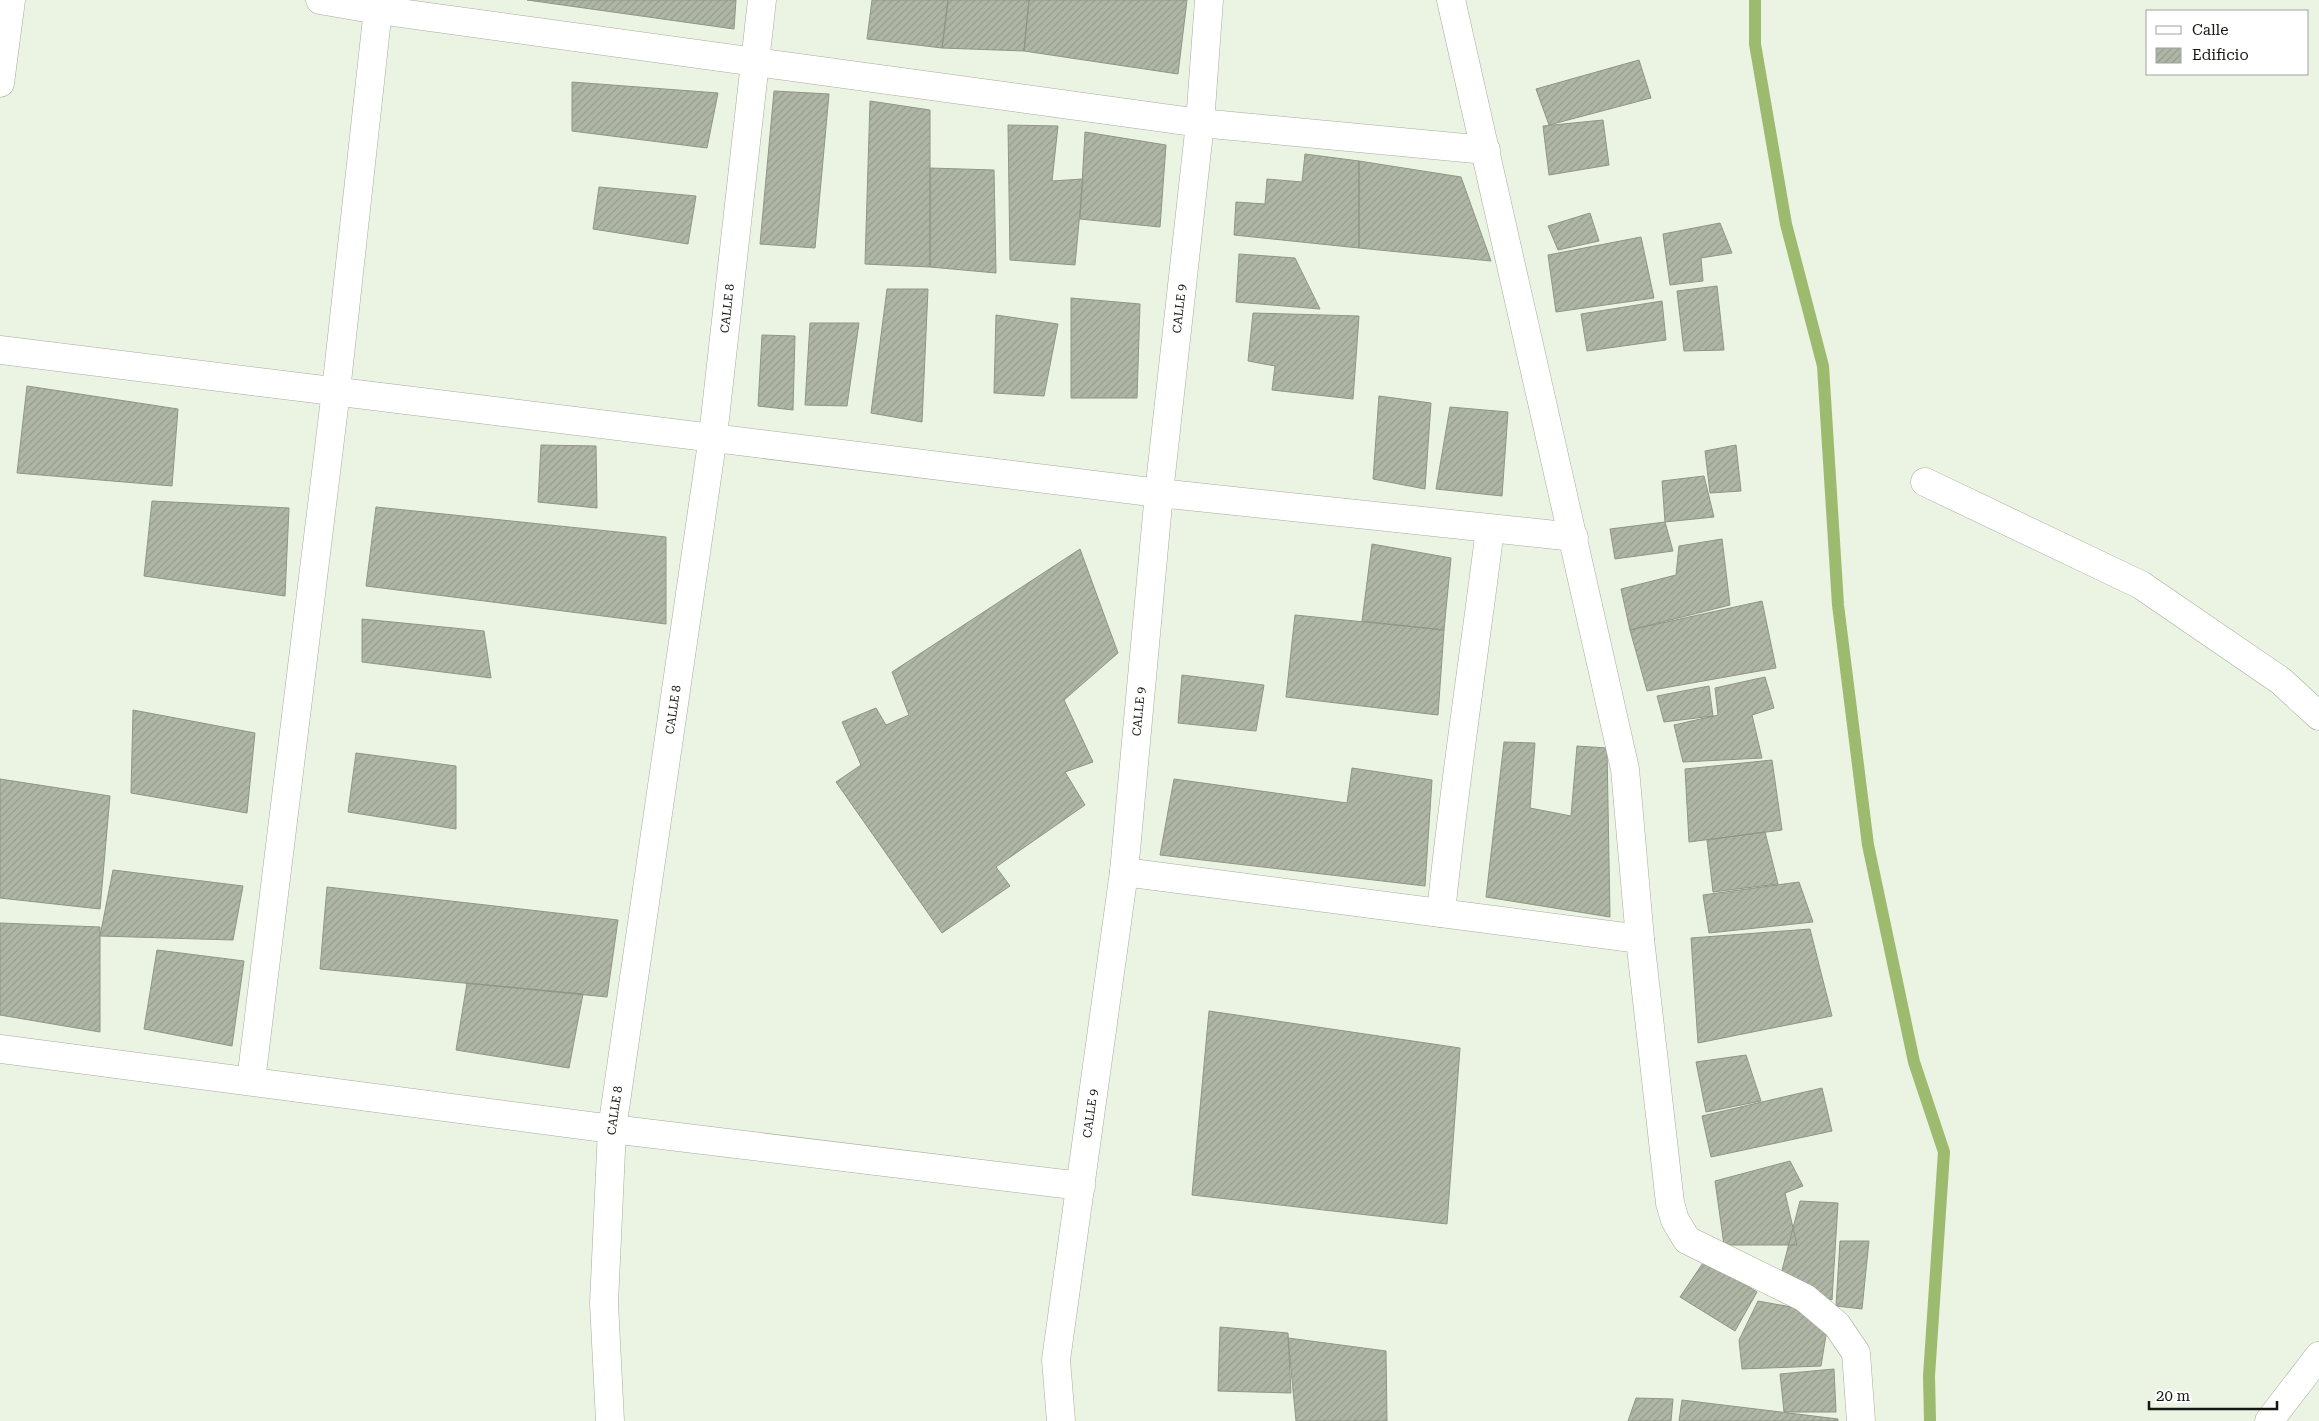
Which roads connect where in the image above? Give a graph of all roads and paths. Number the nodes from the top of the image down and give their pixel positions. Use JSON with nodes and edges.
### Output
{"nodes":[{"id":1,"x":11,"y":0,"type":"edge"},
{"id":2,"x":320,"y":0,"type":"edge"},
{"id":3,"x":762,"y":0,"type":"edge"},
{"id":4,"x":1209,"y":0,"type":"edge"},
{"id":5,"x":1451,"y":0,"type":"edge"},
{"id":6,"x":378,"y":5,"type":"edge"},
{"id":7,"x":754,"y":62,"type":"junction"},
{"id":8,"x":0,"y":83,"type":"edge"},
{"id":9,"x":1200,"y":123,"type":"junction"},
{"id":10,"x":1486,"y":150,"type":"junction"},
{"id":11,"x":0,"y":350,"type":"edge"},
{"id":12,"x":336,"y":391,"type":"junction"},
{"id":13,"x":713,"y":436,"type":"junction"},
{"id":14,"x":1925,"y":482,"type":"dead end"},
{"id":15,"x":1158,"y":493,"type":"junction"},
{"id":16,"x":1490,"y":529,"type":"junction"},
{"id":17,"x":1574,"y":537,"type":"junction"},
{"id":18,"x":2319,"y":716,"type":"edge"},
{"id":19,"x":1124,"y":872,"type":"junction"},
{"id":20,"x":1441,"y":913,"type":"junction"},
{"id":21,"x":1640,"y":939,"type":"junction"},
{"id":22,"x":0,"y":1049,"type":"edge"},
{"id":23,"x":251,"y":1081,"type":"junction"},
{"id":24,"x":612,"y":1129,"type":"junction"},
{"id":25,"x":1081,"y":1186,"type":"junction"},
{"id":26,"x":2319,"y":1356,"type":"edge"},
{"id":27,"x":610,"y":1421,"type":"edge"},
{"id":28,"x":1061,"y":1421,"type":"edge"},
{"id":29,"x":1861,"y":1421,"type":"edge"},
{"id":30,"x":2269,"y":1421,"type":"edge"}],
"edges":[{"from":1,"to":8,"type":"street"},
{"from":2,"to":6,"type":"street"},
{"from":3,"to":7,"type":"street","name":"CALLE 8"},
{"from":4,"to":9,"type":"street","name":"CALLE 9"},
{"from":5,"to":10,"type":"street"},
{"from":6,"to":7,"type":"street"},
{"from":6,"to":12,"type":"street"},
{"from":7,"to":9,"type":"street"},
{"from":7,"to":13,"type":"street","name":"CALLE 8"},
{"from":9,"to":10,"type":"street"},
{"from":9,"to":15,"type":"street","name":"CALLE 9"},
{"from":10,"to":17,"type":"street"},
{"from":11,"to":12,"type":"street"},
{"from":12,"to":13,"type":"street"},
{"from":12,"to":23,"type":"street"},
{"from":13,"to":15,"type":"street"},
{"from":13,"to":24,"type":"street","name":"CALLE 8"},
{"from":14,"to":18,"type":"street"},
{"from":15,"to":16,"type":"street"},
{"from":15,"to":19,"type":"street","name":"CALLE 9"},
{"from":16,"to":17,"type":"street"},
{"from":16,"to":20,"type":"street"},
{"from":17,"to":21,"type":"street"},
{"from":19,"to":20,"type":"street"},
{"from":19,"to":25,"type":"street","name":"CALLE 9"},
{"from":20,"to":21,"type":"street"},
{"from":21,"to":29,"type":"street"},
{"from":22,"to":23,"type":"street"},
{"from":23,"to":24,"type":"street"},
{"from":24,"to":25,"type":"street"},
{"from":24,"to":27,"type":"street","name":"CALLE 8"},
{"from":25,"to":28,"type":"street","name":"CALLE 9"},
{"from":26,"to":30,"type":"street"}]}
